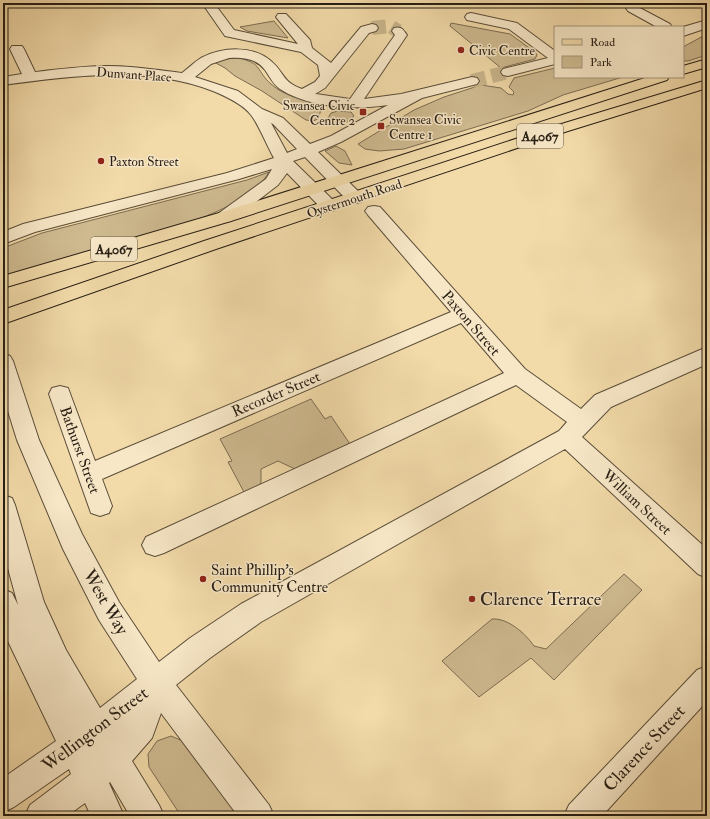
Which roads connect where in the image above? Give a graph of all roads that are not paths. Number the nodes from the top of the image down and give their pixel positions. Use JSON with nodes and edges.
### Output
{"nodes":[{"id":1,"x":208,"y":3,"type":"edge"},
{"id":2,"x":633,"y":3,"type":"edge"},
{"id":3,"x":282,"y":16,"type":"dead end"},
{"id":4,"x":471,"y":17,"type":"dead end"},
{"id":5,"x":707,"y":24,"type":"edge"},
{"id":6,"x":664,"y":26,"type":"edge"},
{"id":7,"x":372,"y":28,"type":"tunnel mouth"},
{"id":8,"x":398,"y":31,"type":"dead end"},
{"id":9,"x":684,"y":31,"type":"edge"},
{"id":10,"x":17,"y":49,"type":"dead end"},
{"id":11,"x":305,"y":49,"type":"junction"},
{"id":12,"x":554,"y":56,"type":"edge"},
{"id":13,"x":554,"y":60,"type":"edge"},
{"id":14,"x":707,"y":63,"type":"edge"},
{"id":15,"x":684,"y":70,"type":"edge"},
{"id":16,"x":508,"y":72,"type":"tunnel mouth"},
{"id":17,"x":30,"y":76,"type":"junction"},
{"id":18,"x":328,"y":76,"type":"junction"},
{"id":19,"x":185,"y":78,"type":"junction"},
{"id":20,"x":659,"y":78,"type":"edge"},
{"id":21,"x":3,"y":81,"type":"edge"},
{"id":22,"x":472,"y":81,"type":"tunnel mouth"},
{"id":23,"x":707,"y":84,"type":"edge"},
{"id":24,"x":304,"y":94,"type":"junction"},
{"id":25,"x":419,"y":94,"type":"junction"},
{"id":26,"x":354,"y":103,"type":"junction"},
{"id":27,"x":257,"y":112,"type":"junction"},
{"id":28,"x":308,"y":151,"type":"junction"},
{"id":29,"x":284,"y":160,"type":"junction"},
{"id":30,"x":338,"y":181,"type":"junction"},
{"id":31,"x":312,"y":189,"type":"junction"},
{"id":32,"x":355,"y":198,"type":"junction"},
{"id":33,"x":329,"y":206,"type":"junction"},
{"id":34,"x":374,"y":211,"type":"dead end"},
{"id":35,"x":225,"y":217,"type":"junction"},
{"id":36,"x":3,"y":238,"type":"edge"},
{"id":37,"x":3,"y":282,"type":"edge"},
{"id":38,"x":464,"y":314,"type":"junction"},
{"id":39,"x":3,"y":317,"type":"edge"},
{"id":40,"x":707,"y":355,"type":"edge"},
{"id":41,"x":3,"y":361,"type":"edge"},
{"id":42,"x":518,"y":375,"type":"junction"},
{"id":43,"x":60,"y":394,"type":"dead end"},
{"id":44,"x":574,"y":429,"type":"junction"},
{"id":45,"x":89,"y":474,"type":"junction"},
{"id":46,"x":3,"y":505,"type":"edge"},
{"id":47,"x":100,"y":506,"type":"dead end"},
{"id":48,"x":155,"y":545,"type":"dead end"},
{"id":49,"x":707,"y":566,"type":"edge"},
{"id":50,"x":3,"y":602,"type":"edge"},
{"id":51,"x":707,"y":680,"type":"edge"},
{"id":52,"x":156,"y":683,"type":"junction"},
{"id":53,"x":84,"y":738,"type":"junction"},
{"id":54,"x":113,"y":759,"type":"junction"},
{"id":55,"x":89,"y":780,"type":"junction"},
{"id":56,"x":3,"y":796,"type":"edge"},
{"id":57,"x":41,"y":816,"type":"edge"},
{"id":58,"x":108,"y":816,"type":"edge"},
{"id":59,"x":148,"y":816,"type":"edge"},
{"id":60,"x":258,"y":816,"type":"edge"},
{"id":61,"x":580,"y":816,"type":"edge"}],
"edges":[{"from":1,"to":11,"type":"street"},
{"from":2,"to":6,"type":"street"},
{"from":3,"to":11,"type":"street"},
{"from":4,"to":12,"type":"street"},
{"from":5,"to":9,"type":"street"},
{"from":7,"to":18,"type":"street"},
{"from":8,"to":26,"type":"street"},
{"from":10,"to":17,"type":"street"},
{"from":11,"to":18,"type":"street"},
{"from":13,"to":16,"type":"street"},
{"from":14,"to":15,"type":"main road"},
{"from":17,"to":19,"type":"street","name":"Dunvant Place"},
{"from":17,"to":21,"type":"street","name":"Dunvant Place"},
{"from":18,"to":24,"type":"street"},
{"from":19,"to":24,"type":"street"},
{"from":19,"to":27,"type":"street","name":"Dunvant Place"},
{"from":20,"to":30,"type":"main road","name":"Oystermouth Road","number":"A4067"},
{"from":22,"to":25,"type":"street"},
{"from":23,"to":32,"type":"main road","name":"Oystermouth Road","number":"A4067"},
{"from":24,"to":26,"type":"street"},
{"from":25,"to":26,"type":"street"},
{"from":25,"to":28,"type":"street"},
{"from":27,"to":28,"type":"street","name":"Dunvant Place"},
{"from":27,"to":29,"type":"street","name":"Dunvant Place"},
{"from":28,"to":29,"type":"street"},
{"from":28,"to":30,"type":"street","name":"Dunvant Place"},
{"from":29,"to":31,"type":"street","name":"Dunvant Place"},
{"from":29,"to":35,"type":"street"},
{"from":29,"to":36,"type":"street"},
{"from":30,"to":31,"type":"main road","name":"Oystermouth Road","number":"A4067"},
{"from":30,"to":32,"type":"street","name":"Dunvant Place"},
{"from":31,"to":33,"type":"street","name":"Dunvant Place"},
{"from":31,"to":35,"type":"main road","name":"Oystermouth Road","number":"A4067"},
{"from":32,"to":33,"type":"main road","name":"Oystermouth Road","number":"A4067"},
{"from":33,"to":39,"type":"main road","name":"Oystermouth Road","number":"A4067"},
{"from":34,"to":38,"type":"street","name":"Paxton Street"},
{"from":35,"to":37,"type":"main road","name":"Oystermouth Road","number":"A4067"},
{"from":38,"to":42,"type":"street","name":"Paxton Street"},
{"from":38,"to":45,"type":"street","name":"Recorder Street"},
{"from":40,"to":44,"type":"street"},
{"from":41,"to":52,"type":"street","name":"West Way"},
{"from":42,"to":44,"type":"street","name":"Paxton Street"},
{"from":42,"to":48,"type":"street"},
{"from":43,"to":45,"type":"street","name":"Bathurst Street"},
{"from":44,"to":49,"type":"street","name":"William Street"},
{"from":44,"to":52,"type":"street"},
{"from":45,"to":47,"type":"street","name":"Bathurst Street"},
{"from":46,"to":53,"type":"street"},
{"from":50,"to":53,"type":"street"},
{"from":51,"to":61,"type":"street","name":"Clarence Street"},
{"from":52,"to":53,"type":"street","name":"Wellington Street"},
{"from":52,"to":54,"type":"street","name":"Wellington Street"},
{"from":52,"to":60,"type":"street","name":"West Way"},
{"from":53,"to":54,"type":"street"},
{"from":53,"to":55,"type":"street"},
{"from":53,"to":56,"type":"street","name":"Wellington Street"},
{"from":54,"to":55,"type":"street","name":"Wellington Street"},
{"from":54,"to":59,"type":"street"},
{"from":55,"to":57,"type":"street","name":"Wellington Street"},
{"from":55,"to":58,"type":"street"}]}
